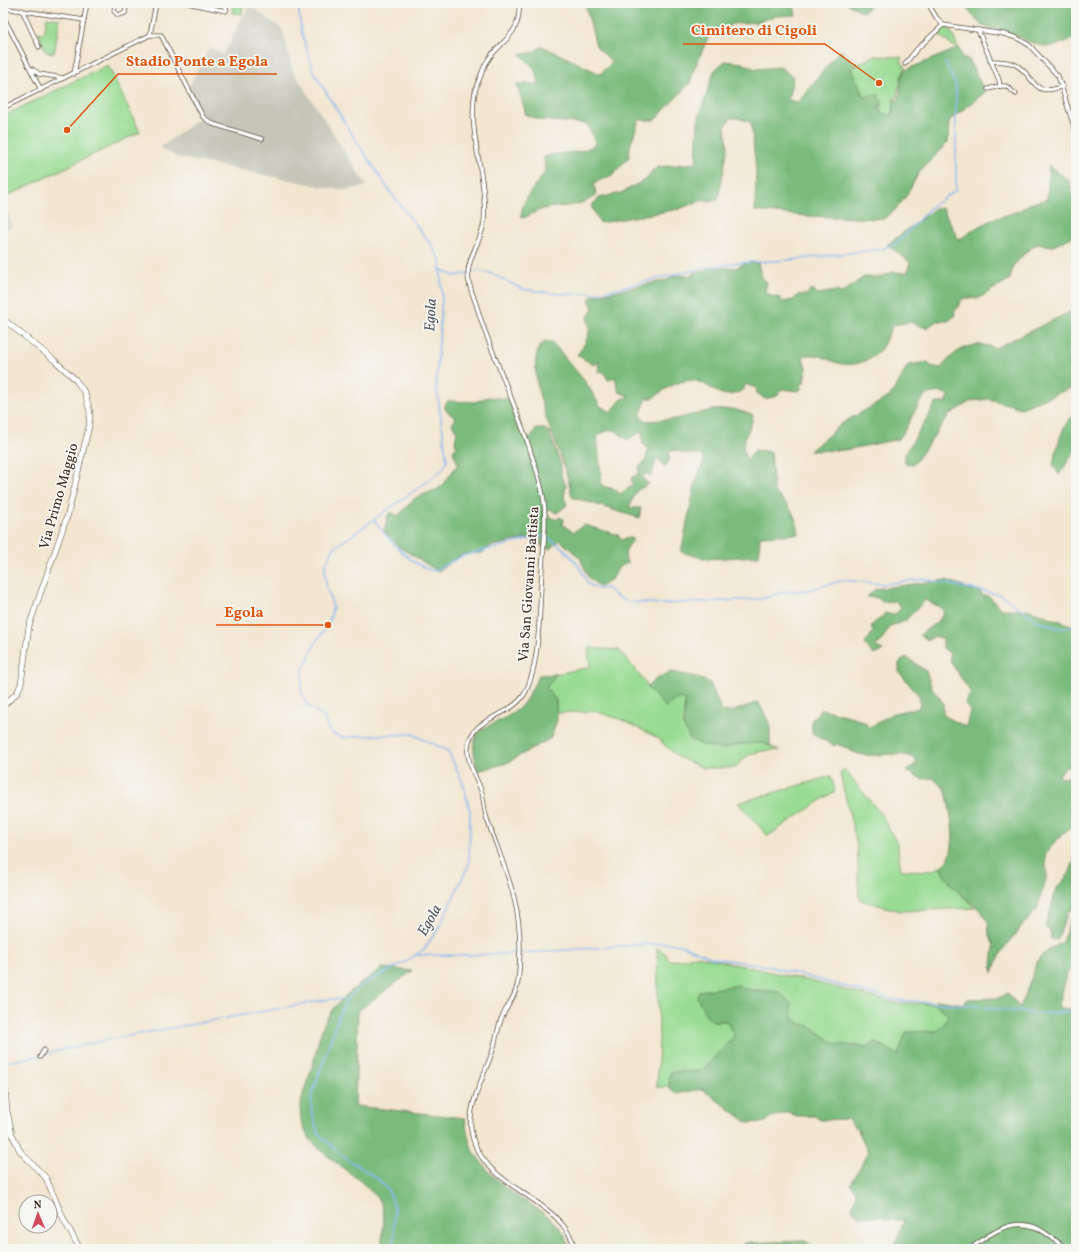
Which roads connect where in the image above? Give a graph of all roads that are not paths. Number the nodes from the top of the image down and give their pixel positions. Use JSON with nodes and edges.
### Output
{"nodes":[{"id":1,"x":4,"y":3,"type":"edge"},
{"id":2,"x":87,"y":3,"type":"edge"},
{"id":3,"x":116,"y":3,"type":"edge"},
{"id":4,"x":127,"y":3,"type":"edge"},
{"id":5,"x":156,"y":3,"type":"edge"},
{"id":6,"x":187,"y":3,"type":"edge"},
{"id":7,"x":227,"y":3,"type":"edge"},
{"id":8,"x":519,"y":3,"type":"edge"},
{"id":9,"x":928,"y":3,"type":"edge"},
{"id":10,"x":3,"y":8,"type":"edge"},
{"id":11,"x":22,"y":10,"type":"junction"},
{"id":12,"x":3,"y":16,"type":"edge"},
{"id":13,"x":84,"y":20,"type":"junction"},
{"id":14,"x":943,"y":25,"type":"junction"},
{"id":15,"x":978,"y":30,"type":"junction"},
{"id":16,"x":150,"y":35,"type":"junction"},
{"id":17,"x":39,"y":47,"type":"dead end"},
{"id":18,"x":990,"y":61,"type":"junction"},
{"id":19,"x":905,"y":64,"type":"dead end"},
{"id":20,"x":30,"y":68,"type":"junction"},
{"id":21,"x":74,"y":74,"type":"junction"},
{"id":22,"x":65,"y":78,"type":"junction"},
{"id":23,"x":1000,"y":86,"type":"junction"},
{"id":24,"x":1063,"y":86,"type":"junction"},
{"id":25,"x":988,"y":89,"type":"dead end"},
{"id":26,"x":42,"y":90,"type":"junction"},
{"id":27,"x":1016,"y":94,"type":"dead end"},
{"id":28,"x":3,"y":108,"type":"edge"},
{"id":29,"x":1076,"y":133,"type":"edge"},
{"id":30,"x":262,"y":139,"type":"dead end"},
{"id":31,"x":3,"y":319,"type":"edge"},
{"id":32,"x":3,"y":706,"type":"edge"},
{"id":33,"x":44,"y":1050,"type":"dead end"},
{"id":34,"x":40,"y":1057,"type":"dead end"},
{"id":35,"x":3,"y":1065,"type":"edge"},
{"id":36,"x":80,"y":1249,"type":"edge"},
{"id":37,"x":575,"y":1249,"type":"edge"},
{"id":38,"x":970,"y":1249,"type":"edge"},
{"id":39,"x":1068,"y":1249,"type":"edge"}],
"edges":[{"from":1,"to":10,"type":"street"},
{"from":2,"to":13,"type":"street"},
{"from":3,"to":4,"type":"street"},
{"from":5,"to":16,"type":"street"},
{"from":6,"to":7,"type":"street"},
{"from":8,"to":37,"type":"street","name":"Via San Giovanni Battista"},
{"from":9,"to":14,"type":"street"},
{"from":10,"to":11,"type":"street"},
{"from":11,"to":13,"type":"street"},
{"from":11,"to":17,"type":"street"},
{"from":12,"to":20,"type":"street"},
{"from":13,"to":21,"type":"street"},
{"from":14,"to":15,"type":"street"},
{"from":14,"to":19,"type":"street"},
{"from":15,"to":18,"type":"street"},
{"from":15,"to":24,"type":"street"},
{"from":16,"to":21,"type":"street"},
{"from":16,"to":30,"type":"street"},
{"from":18,"to":23,"type":"street"},
{"from":18,"to":24,"type":"street"},
{"from":20,"to":22,"type":"street"},
{"from":20,"to":26,"type":"street"},
{"from":21,"to":22,"type":"street"},
{"from":22,"to":26,"type":"street"},
{"from":23,"to":25,"type":"street"},
{"from":23,"to":27,"type":"street"},
{"from":24,"to":29,"type":"street"},
{"from":26,"to":28,"type":"street"},
{"from":31,"to":32,"type":"street","name":"Via Primo Maggio"},
{"from":33,"to":34,"type":"street"},
{"from":35,"to":36,"type":"street"},
{"from":38,"to":39,"type":"street"}]}
